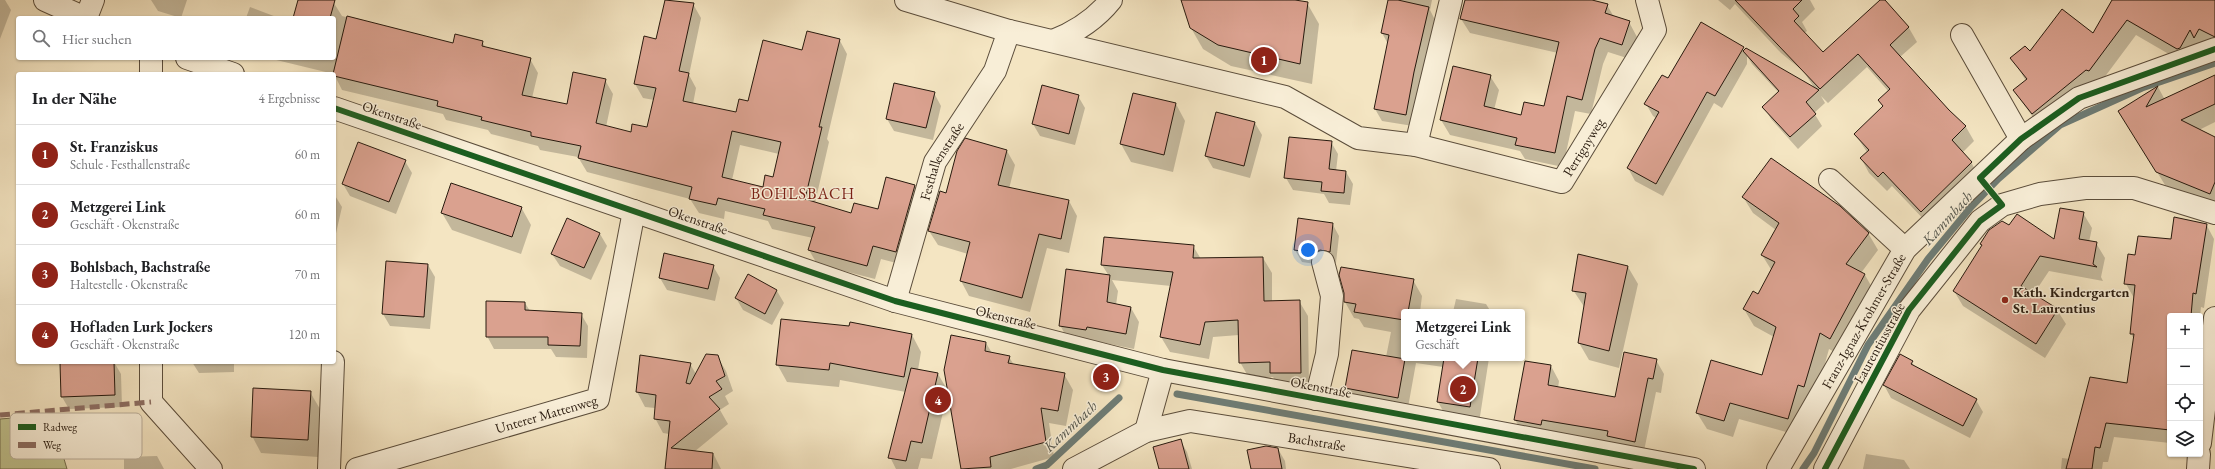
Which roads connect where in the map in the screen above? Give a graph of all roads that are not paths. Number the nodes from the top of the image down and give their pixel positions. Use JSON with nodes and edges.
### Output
{"nodes":[{"id":1,"x":45,"y":0,"type":"edge"},
{"id":2,"x":93,"y":0,"type":"edge"},
{"id":3,"x":906,"y":0,"type":"edge"},
{"id":4,"x":1111,"y":0,"type":"edge"},
{"id":5,"x":1451,"y":0,"type":"edge"},
{"id":6,"x":1647,"y":0,"type":"edge"},
{"id":7,"x":81,"y":16,"type":"edge"},
{"id":8,"x":86,"y":16,"type":"edge"},
{"id":9,"x":1009,"y":31,"type":"junction"},
{"id":10,"x":1962,"y":35,"type":"dead end"},
{"id":11,"x":1053,"y":42,"type":"junction"},
{"id":12,"x":2215,"y":49,"type":"edge"},
{"id":13,"x":151,"y":60,"type":"edge"},
{"id":14,"x":192,"y":60,"type":"edge"},
{"id":15,"x":151,"y":72,"type":"edge"},
{"id":16,"x":227,"y":72,"type":"edge"},
{"id":17,"x":336,"y":109,"type":"edge"},
{"id":18,"x":2021,"y":139,"type":"junction"},
{"id":19,"x":1416,"y":145,"type":"junction"},
{"id":20,"x":1830,"y":180,"type":"dead end"},
{"id":21,"x":634,"y":210,"type":"junction"},
{"id":22,"x":2215,"y":213,"type":"edge"},
{"id":23,"x":1905,"y":249,"type":"junction"},
{"id":24,"x":1323,"y":262,"type":"dead end"},
{"id":25,"x":895,"y":301,"type":"junction"},
{"id":26,"x":2215,"y":318,"type":"edge"},
{"id":27,"x":151,"y":364,"type":"edge"},
{"id":28,"x":333,"y":364,"type":"edge"},
{"id":29,"x":1163,"y":370,"type":"junction"},
{"id":30,"x":1316,"y":399,"type":"junction"},
{"id":31,"x":2203,"y":421,"type":"edge"},
{"id":32,"x":1146,"y":431,"type":"junction"},
{"id":33,"x":2199,"y":457,"type":"edge"},
{"id":34,"x":211,"y":469,"type":"edge"},
{"id":35,"x":329,"y":469,"type":"edge"},
{"id":36,"x":357,"y":469,"type":"edge"},
{"id":37,"x":1074,"y":469,"type":"edge"},
{"id":38,"x":1489,"y":469,"type":"edge"},
{"id":39,"x":1694,"y":469,"type":"edge"},
{"id":40,"x":1778,"y":469,"type":"edge"},
{"id":41,"x":1825,"y":469,"type":"edge"},
{"id":42,"x":2198,"y":469,"type":"edge"}],
"edges":[{"from":1,"to":7,"type":"street"},
{"from":2,"to":8,"type":"street"},
{"from":3,"to":9,"type":"street"},
{"from":4,"to":11,"type":"street"},
{"from":5,"to":19,"type":"street"},
{"from":6,"to":19,"type":"street","name":"Perrignyweg"},
{"from":9,"to":11,"type":"street"},
{"from":9,"to":25,"type":"street","name":"Festhallenstraße"},
{"from":10,"to":18,"type":"street"},
{"from":11,"to":19,"type":"street","name":"Perrignyweg"},
{"from":12,"to":18,"type":"street","name":"Franz-Ignaz-Krohmer-Straße"},
{"from":13,"to":15,"type":"street"},
{"from":14,"to":16,"type":"street"},
{"from":17,"to":21,"type":"street","name":"Okenstraße"},
{"from":18,"to":23,"type":"street","name":"Franz-Ignaz-Krohmer-Straße"},
{"from":20,"to":23,"type":"street"},
{"from":21,"to":25,"type":"street","name":"Okenstraße"},
{"from":21,"to":36,"type":"street","name":"Unterer Mattenweg"},
{"from":22,"to":41,"type":"street","name":"Laurentiusstraße"},
{"from":23,"to":40,"type":"street","name":"Franz-Ignaz-Krohmer-Straße"},
{"from":24,"to":30,"type":"street"},
{"from":25,"to":29,"type":"street","name":"Okenstraße"},
{"from":26,"to":31,"type":"street"},
{"from":27,"to":34,"type":"street"},
{"from":28,"to":35,"type":"street"},
{"from":29,"to":30,"type":"street","name":"Okenstraße"},
{"from":29,"to":32,"type":"street"},
{"from":30,"to":39,"type":"street","name":"Okenstraße"},
{"from":32,"to":37,"type":"street","name":"Bachstraße"},
{"from":32,"to":38,"type":"street","name":"Bachstraße"},
{"from":33,"to":42,"type":"street"}]}
